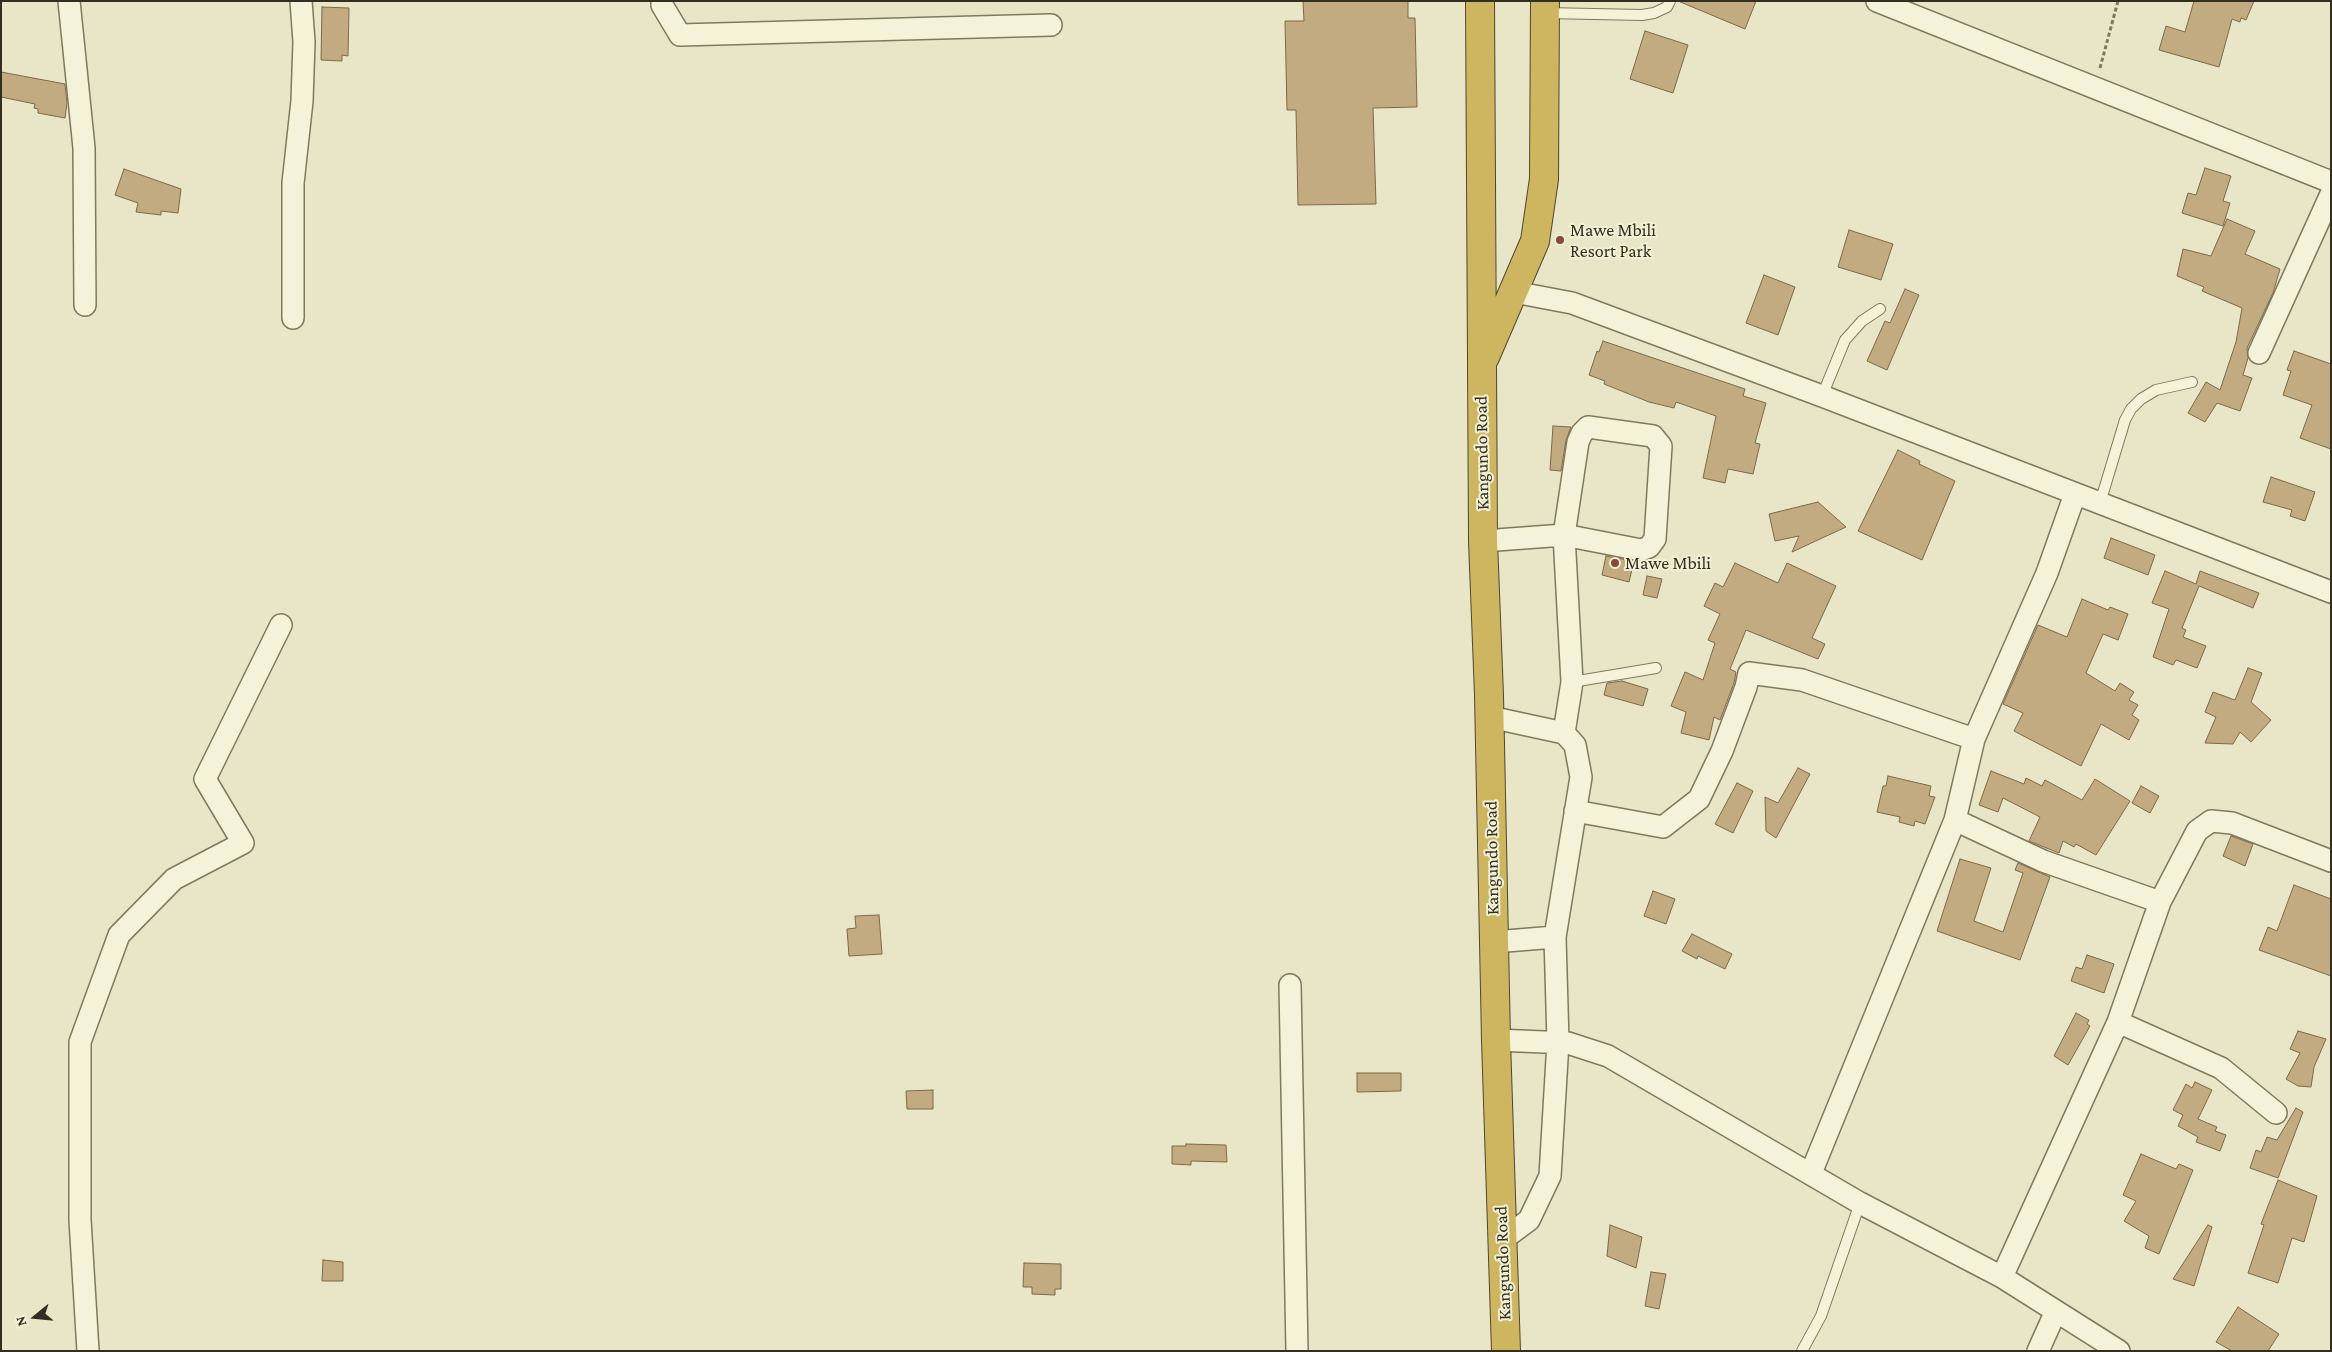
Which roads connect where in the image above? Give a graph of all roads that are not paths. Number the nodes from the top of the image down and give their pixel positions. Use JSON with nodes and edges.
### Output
{"nodes":[{"id":1,"x":69,"y":1,"type":"edge"},
{"id":2,"x":301,"y":1,"type":"edge"},
{"id":3,"x":662,"y":1,"type":"edge"},
{"id":4,"x":1480,"y":1,"type":"edge"},
{"id":5,"x":1670,"y":1,"type":"edge"},
{"id":6,"x":1877,"y":1,"type":"edge"},
{"id":7,"x":1545,"y":7,"type":"edge"},
{"id":8,"x":1051,"y":25,"type":"dead end"},
{"id":9,"x":2331,"y":182,"type":"edge"},
{"id":10,"x":2331,"y":194,"type":"edge"},
{"id":11,"x":1514,"y":292,"type":"junction"},
{"id":12,"x":85,"y":305,"type":"dead end"},
{"id":13,"x":1880,"y":309,"type":"dead end"},
{"id":14,"x":294,"y":318,"type":"dead end"},
{"id":15,"x":2259,"y":354,"type":"dead end"},
{"id":16,"x":1481,"y":365,"type":"junction"},
{"id":17,"x":2192,"y":382,"type":"dead end"},
{"id":18,"x":1822,"y":396,"type":"junction"},
{"id":19,"x":2075,"y":494,"type":"junction"},
{"id":20,"x":2100,"y":503,"type":"junction"},
{"id":21,"x":1564,"y":535,"type":"junction"},
{"id":22,"x":1483,"y":541,"type":"junction"},
{"id":23,"x":2331,"y":592,"type":"edge"},
{"id":24,"x":280,"y":625,"type":"dead end"},
{"id":25,"x":1656,"y":668,"type":"dead end"},
{"id":26,"x":1572,"y":682,"type":"junction"},
{"id":27,"x":1490,"y":716,"type":"junction"},
{"id":28,"x":1564,"y":733,"type":"junction"},
{"id":29,"x":1974,"y":740,"type":"junction"},
{"id":30,"x":1576,"y":811,"type":"junction"},
{"id":31,"x":1955,"y":820,"type":"junction"},
{"id":32,"x":2331,"y":861,"type":"edge"},
{"id":33,"x":2160,"y":902,"type":"junction"},
{"id":34,"x":1555,"y":937,"type":"junction"},
{"id":35,"x":1494,"y":942,"type":"junction"},
{"id":36,"x":1290,"y":984,"type":"dead end"},
{"id":37,"x":2118,"y":1022,"type":"junction"},
{"id":38,"x":1496,"y":1040,"type":"junction"},
{"id":39,"x":1558,"y":1042,"type":"junction"},
{"id":40,"x":2276,"y":1113,"type":"dead end"},
{"id":41,"x":1810,"y":1173,"type":"junction"},
{"id":42,"x":1860,"y":1203,"type":"junction"},
{"id":43,"x":1502,"y":1240,"type":"junction"},
{"id":44,"x":2002,"y":1277,"type":"junction"},
{"id":45,"x":2056,"y":1311,"type":"junction"},
{"id":46,"x":88,"y":1351,"type":"edge"},
{"id":47,"x":1297,"y":1351,"type":"edge"},
{"id":48,"x":1506,"y":1351,"type":"edge"},
{"id":49,"x":1802,"y":1351,"type":"edge"},
{"id":50,"x":2038,"y":1351,"type":"edge"},
{"id":51,"x":2119,"y":1351,"type":"edge"}],
"edges":[{"from":1,"to":12,"type":"street"},
{"from":2,"to":14,"type":"street"},
{"from":3,"to":8,"type":"street"},
{"from":4,"to":16,"type":"highway","name":"Kangundo Road"},
{"from":5,"to":7,"type":"lane"},
{"from":6,"to":9,"type":"street"},
{"from":7,"to":11,"type":"highway","name":"Kangundo Road"},
{"from":10,"to":15,"type":"street"},
{"from":11,"to":16,"type":"highway","name":"Kangundo Road"},
{"from":11,"to":18,"type":"street"},
{"from":13,"to":18,"type":"lane"},
{"from":16,"to":22,"type":"highway","name":"Kangundo Road"},
{"from":17,"to":20,"type":"lane"},
{"from":18,"to":19,"type":"street"},
{"from":19,"to":20,"type":"street"},
{"from":19,"to":29,"type":"street"},
{"from":20,"to":23,"type":"street"},
{"from":21,"to":21,"type":"street"},
{"from":21,"to":22,"type":"street"},
{"from":21,"to":26,"type":"street"},
{"from":22,"to":27,"type":"highway","name":"Kangundo Road"},
{"from":24,"to":46,"type":"street"},
{"from":25,"to":26,"type":"lane"},
{"from":26,"to":28,"type":"street"},
{"from":27,"to":28,"type":"street"},
{"from":27,"to":35,"type":"highway","name":"Kangundo Road"},
{"from":28,"to":30,"type":"street"},
{"from":29,"to":30,"type":"street"},
{"from":29,"to":31,"type":"street"},
{"from":30,"to":34,"type":"street"},
{"from":31,"to":33,"type":"street"},
{"from":31,"to":41,"type":"street"},
{"from":32,"to":33,"type":"street"},
{"from":33,"to":37,"type":"street"},
{"from":34,"to":35,"type":"street"},
{"from":34,"to":39,"type":"street"},
{"from":35,"to":38,"type":"highway","name":"Kangundo Road"},
{"from":36,"to":47,"type":"street"},
{"from":37,"to":40,"type":"street"},
{"from":37,"to":44,"type":"street"},
{"from":38,"to":39,"type":"street"},
{"from":38,"to":43,"type":"highway","name":"Kangundo Road"},
{"from":39,"to":41,"type":"street"},
{"from":39,"to":43,"type":"street"},
{"from":41,"to":42,"type":"street"},
{"from":42,"to":44,"type":"street"},
{"from":42,"to":49,"type":"lane"},
{"from":43,"to":48,"type":"highway","name":"Kangundo Road"},
{"from":44,"to":45,"type":"street"},
{"from":45,"to":50,"type":"street"},
{"from":45,"to":51,"type":"street"}]}
